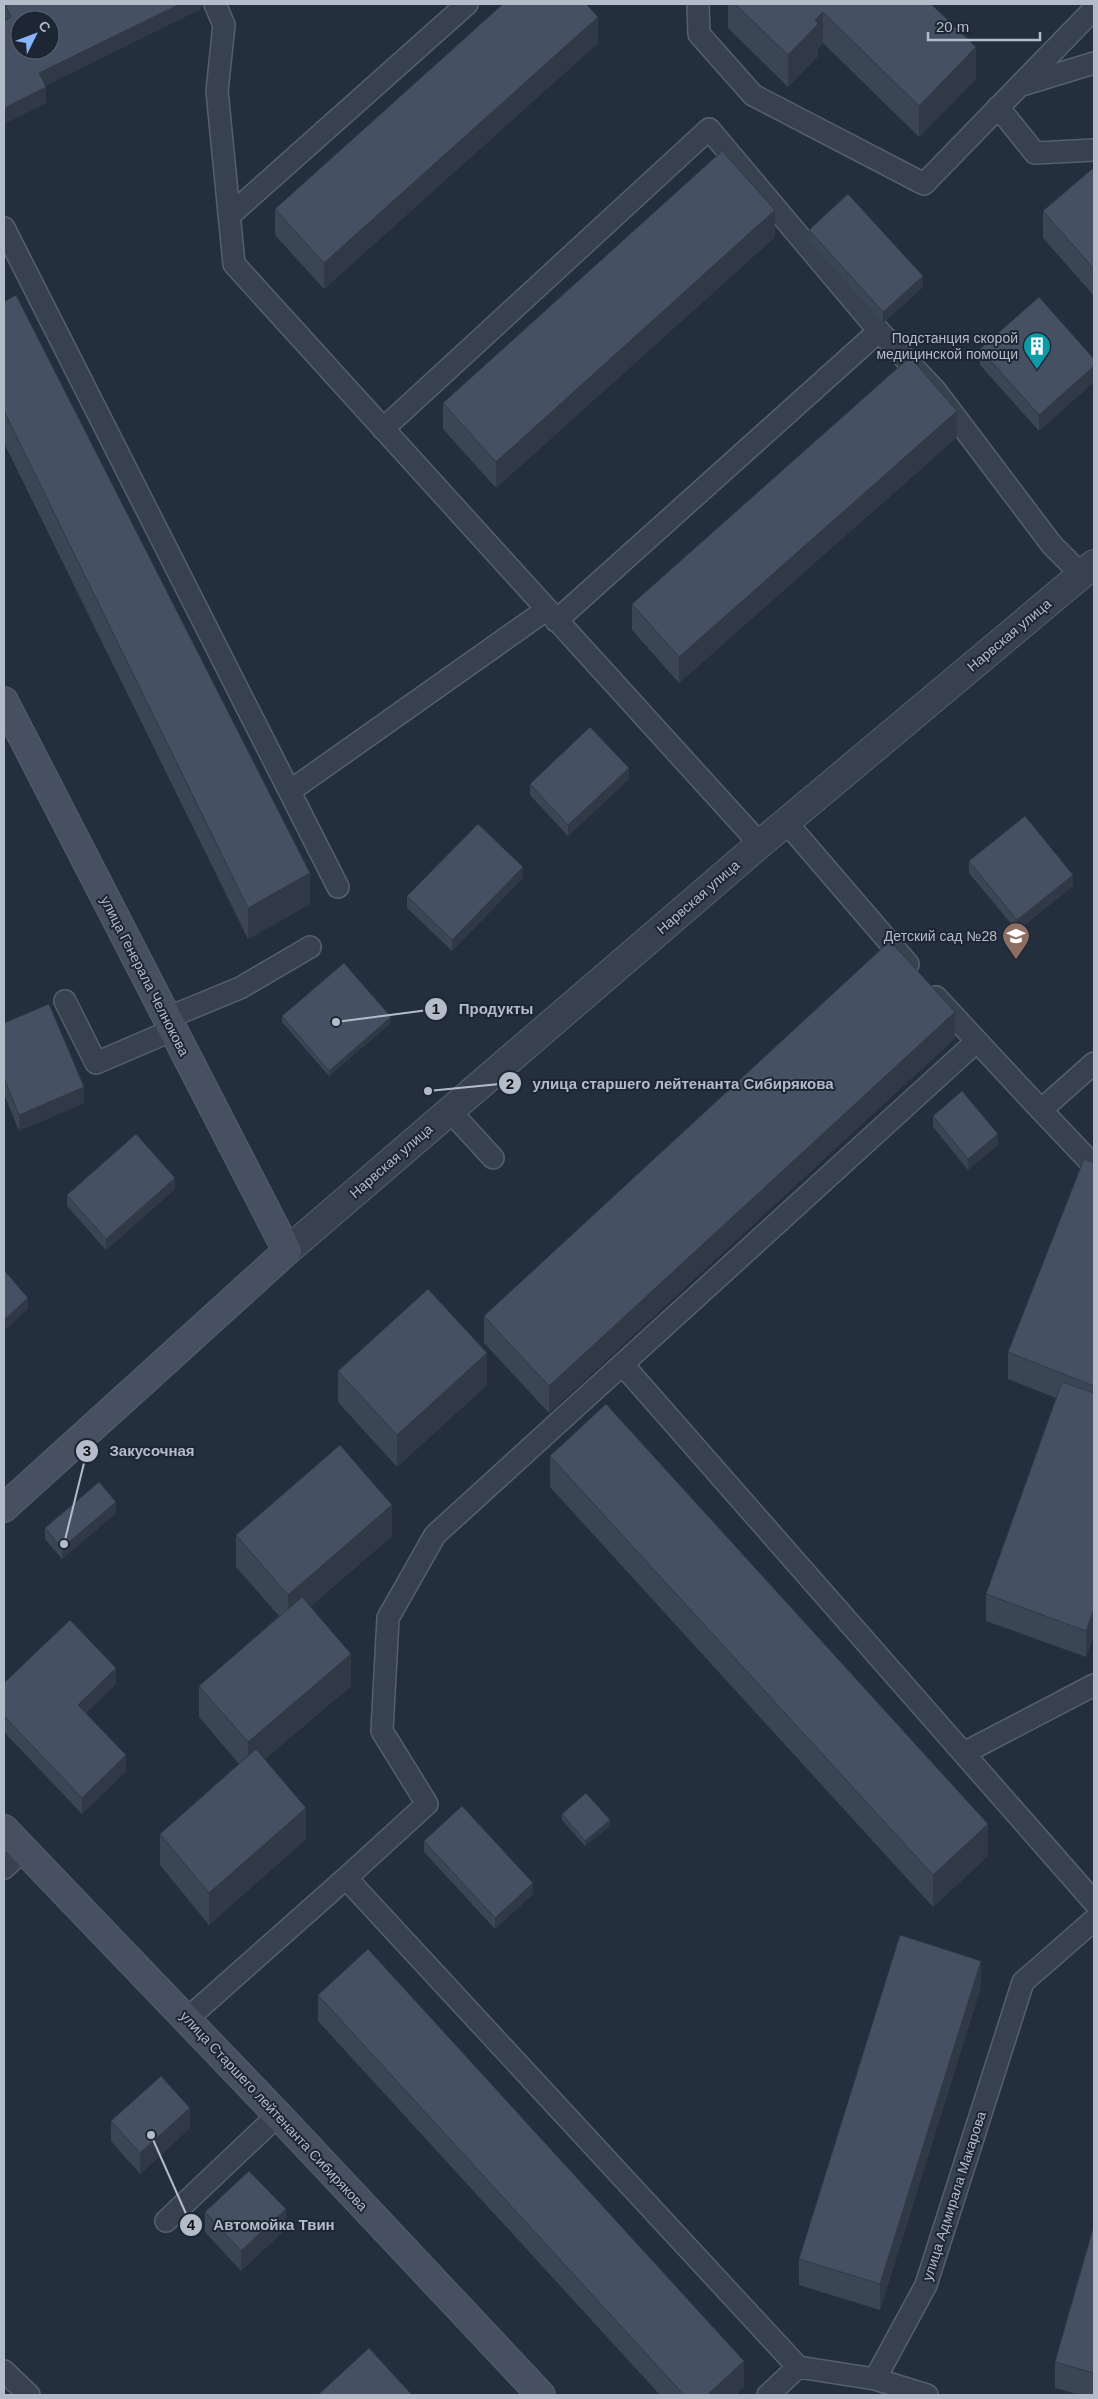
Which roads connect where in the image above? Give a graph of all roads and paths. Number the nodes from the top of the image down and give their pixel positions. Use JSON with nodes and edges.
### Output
{"nodes":[{"id":1,"x":215,"y":4,"type":"edge"},
{"id":2,"x":467,"y":4,"type":"edge"},
{"id":3,"x":698,"y":4,"type":"edge"},
{"id":4,"x":1094,"y":9,"type":"edge"},
{"id":5,"x":1094,"y":63,"type":"edge"},
{"id":6,"x":1020,"y":86,"type":"junction"},
{"id":7,"x":998,"y":107,"type":"junction"},
{"id":8,"x":1094,"y":150,"type":"edge"},
{"id":9,"x":229,"y":216,"type":"junction"},
{"id":10,"x":4,"y":228,"type":"edge"},
{"id":11,"x":879,"y":330,"type":"junction"},
{"id":12,"x":383,"y":429,"type":"junction"},
{"id":13,"x":1088,"y":570,"type":"edge"},
{"id":14,"x":551,"y":615,"type":"junction"},
{"id":15,"x":4,"y":701,"type":"edge"},
{"id":16,"x":290,"y":791,"type":"junction"},
{"id":17,"x":786,"y":822,"type":"junction"},
{"id":18,"x":760,"y":844,"type":"junction"},
{"id":19,"x":338,"y":888,"type":"dead end"},
{"id":20,"x":310,"y":948,"type":"dead end"},
{"id":21,"x":65,"y":1001,"type":"dead end"},
{"id":22,"x":170,"y":1024,"type":"junction"},
{"id":23,"x":976,"y":1042,"type":"junction"},
{"id":24,"x":1094,"y":1063,"type":"edge"},
{"id":25,"x":1041,"y":1110,"type":"junction"},
{"id":26,"x":450,"y":1111,"type":"junction"},
{"id":27,"x":493,"y":1158,"type":"dead end"},
{"id":28,"x":1094,"y":1166,"type":"edge"},
{"id":29,"x":287,"y":1251,"type":"junction"},
{"id":30,"x":623,"y":1365,"type":"junction"},
{"id":31,"x":4,"y":1508,"type":"edge"},
{"id":32,"x":1094,"y":1685,"type":"edge"},
{"id":33,"x":964,"y":1753,"type":"junction"},
{"id":34,"x":4,"y":1829,"type":"edge"},
{"id":35,"x":14,"y":1859,"type":"edge"},
{"id":36,"x":346,"y":1878,"type":"junction"},
{"id":37,"x":1094,"y":1902,"type":"edge"},
{"id":38,"x":1094,"y":1920,"type":"edge"},
{"id":39,"x":187,"y":2019,"type":"junction"},
{"id":40,"x":278,"y":2115,"type":"junction"},
{"id":41,"x":166,"y":2221,"type":"dead end"},
{"id":42,"x":798,"y":2367,"type":"junction"},
{"id":43,"x":4,"y":2371,"type":"edge"},
{"id":44,"x":875,"y":2379,"type":"junction"},
{"id":45,"x":29,"y":2395,"type":"edge"},
{"id":46,"x":541,"y":2395,"type":"edge"},
{"id":47,"x":768,"y":2395,"type":"edge"},
{"id":48,"x":927,"y":2395,"type":"edge"}],
"edges":[{"from":1,"to":9,"type":"lane"},
{"from":2,"to":9,"type":"lane"},
{"from":3,"to":7,"type":"lane"},
{"from":4,"to":6,"type":"lane"},
{"from":5,"to":6,"type":"lane"},
{"from":6,"to":7,"type":"lane"},
{"from":7,"to":8,"type":"lane"},
{"from":9,"to":12,"type":"lane"},
{"from":10,"to":16,"type":"lane"},
{"from":11,"to":12,"type":"lane"},
{"from":11,"to":13,"type":"lane"},
{"from":11,"to":14,"type":"lane"},
{"from":12,"to":14,"type":"lane"},
{"from":13,"to":17,"type":"street","name":"Нарвская улица"},
{"from":14,"to":16,"type":"lane"},
{"from":14,"to":18,"type":"lane"},
{"from":15,"to":22,"type":"main road","name":"улица Генерала Челнокова"},
{"from":16,"to":19,"type":"lane"},
{"from":17,"to":18,"type":"street","name":"Нарвская улица"},
{"from":17,"to":23,"type":"lane"},
{"from":18,"to":26,"type":"street","name":"Нарвская улица"},
{"from":20,"to":22,"type":"lane"},
{"from":21,"to":22,"type":"lane"},
{"from":22,"to":29,"type":"main road","name":"улица Генерала Челнокова"},
{"from":23,"to":25,"type":"lane"},
{"from":23,"to":30,"type":"lane"},
{"from":24,"to":25,"type":"lane"},
{"from":25,"to":28,"type":"lane"},
{"from":26,"to":27,"type":"lane"},
{"from":26,"to":29,"type":"street","name":"Нарвская улица"},
{"from":29,"to":31,"type":"main road","name":"Нарвская улица"},
{"from":30,"to":33,"type":"lane"},
{"from":30,"to":36,"type":"lane"},
{"from":32,"to":33,"type":"lane"},
{"from":33,"to":37,"type":"lane"},
{"from":34,"to":35,"type":"main road","name":"улица Старшего лейтенанта Сибирякова"},
{"from":35,"to":39,"type":"main road","name":"улица Старшего лейтенанта Сибирякова"},
{"from":36,"to":39,"type":"lane"},
{"from":36,"to":42,"type":"lane"},
{"from":38,"to":44,"type":"lane","name":"улица Адмирала Макарова"},
{"from":39,"to":40,"type":"main road","name":"улица Старшего лейтенанта Сибирякова"},
{"from":40,"to":41,"type":"lane"},
{"from":40,"to":46,"type":"main road","name":"улица Старшего лейтенанта Сибирякова"},
{"from":42,"to":44,"type":"lane"},
{"from":42,"to":47,"type":"lane"},
{"from":43,"to":45,"type":"lane"},
{"from":44,"to":48,"type":"lane"}]}
